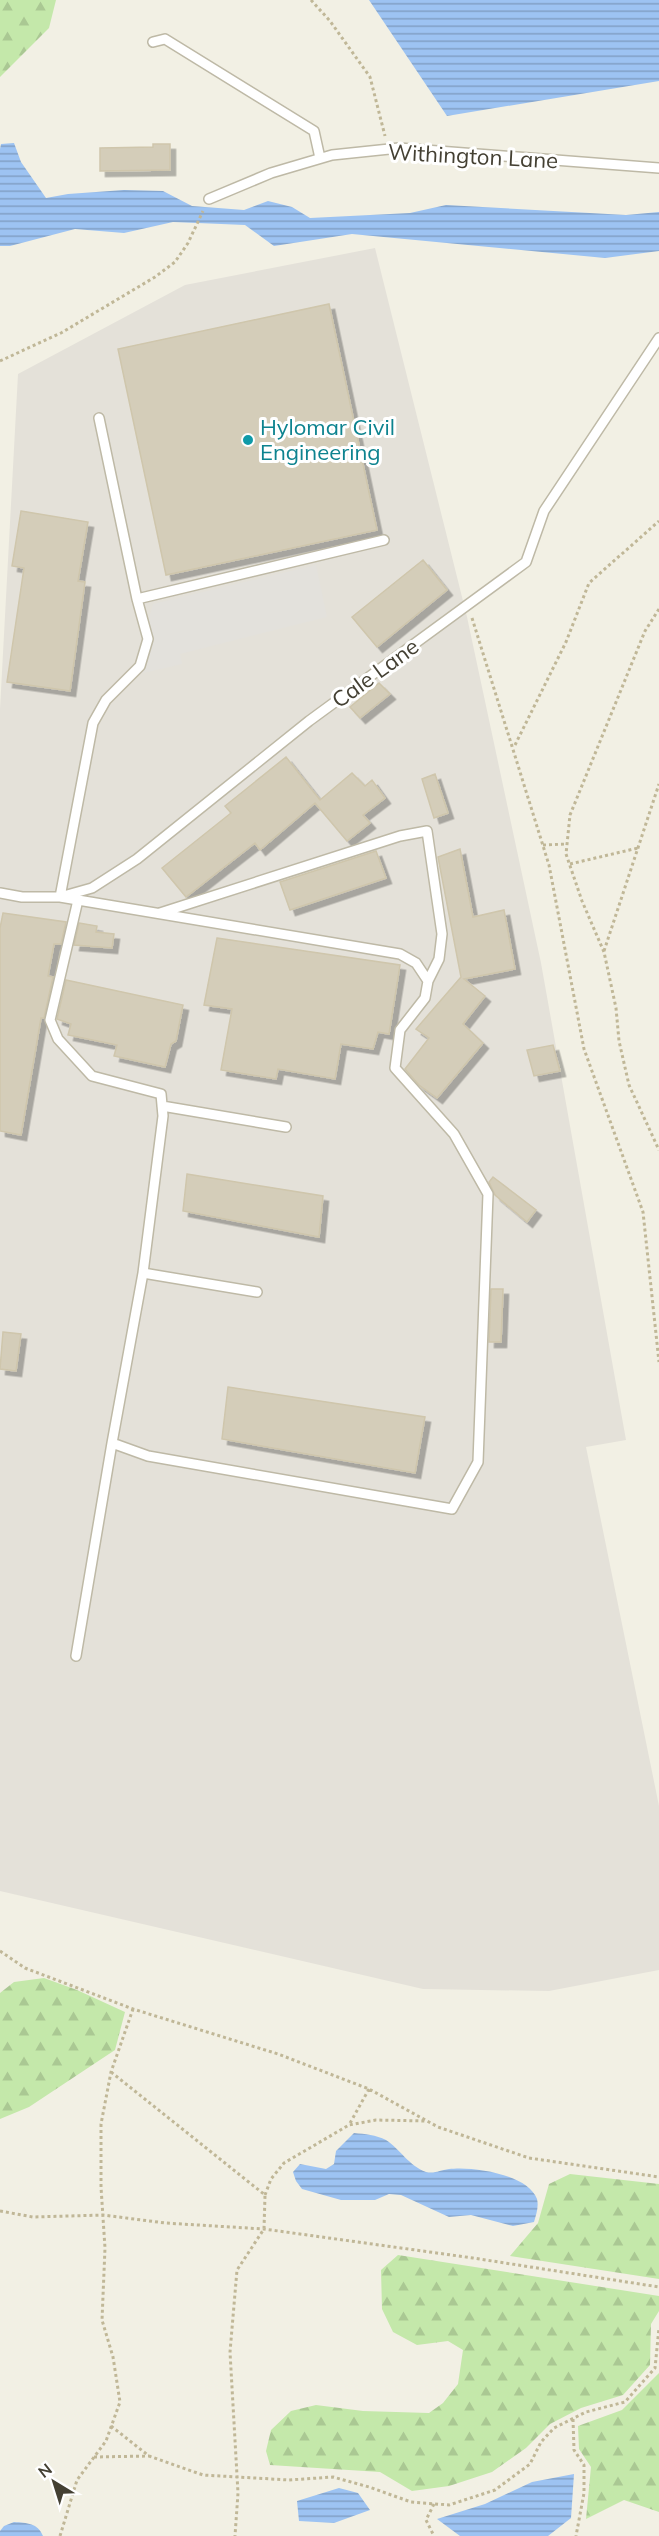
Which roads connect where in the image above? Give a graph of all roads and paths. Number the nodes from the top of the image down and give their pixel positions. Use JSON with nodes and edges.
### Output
{"nodes":[{"id":1,"x":311,"y":0,"type":"edge"},
{"id":2,"x":153,"y":42,"type":"dead end"},
{"id":3,"x":389,"y":149,"type":"junction"},
{"id":4,"x":320,"y":158,"type":"junction"},
{"id":5,"x":657,"y":169,"type":"edge"},
{"id":6,"x":209,"y":199,"type":"joint"},
{"id":7,"x":659,"y":338,"type":"edge"},
{"id":8,"x":0,"y":361,"type":"edge"},
{"id":9,"x":99,"y":418,"type":"dead end"},
{"id":10,"x":659,"y":521,"type":"edge"},
{"id":11,"x":384,"y":540,"type":"dead end"},
{"id":12,"x":137,"y":599,"type":"junction"},
{"id":13,"x":468,"y":605,"type":"junction"},
{"id":14,"x":659,"y":609,"type":"edge"},
{"id":15,"x":514,"y":747,"type":"junction"},
{"id":16,"x":659,"y":784,"type":"edge"},
{"id":17,"x":567,"y":844,"type":"junction"},
{"id":18,"x":543,"y":845,"type":"junction"},
{"id":19,"x":638,"y":848,"type":"junction"},
{"id":20,"x":570,"y":864,"type":"junction"},
{"id":21,"x":0,"y":893,"type":"edge"},
{"id":22,"x":60,"y":897,"type":"junction"},
{"id":23,"x":78,"y":900,"type":"junction"},
{"id":24,"x":158,"y":914,"type":"junction"},
{"id":25,"x":604,"y":952,"type":"junction"},
{"id":26,"x":428,"y":981,"type":"junction"},
{"id":27,"x":162,"y":1106,"type":"junction"},
{"id":28,"x":286,"y":1127,"type":"dead end"},
{"id":29,"x":659,"y":1149,"type":"edge"},
{"id":30,"x":143,"y":1273,"type":"junction"},
{"id":31,"x":257,"y":1292,"type":"dead end"},
{"id":32,"x":659,"y":1362,"type":"edge"},
{"id":33,"x":112,"y":1443,"type":"junction"},
{"id":34,"x":76,"y":1656,"type":"dead end"},
{"id":35,"x":0,"y":1952,"type":"edge"},
{"id":36,"x":133,"y":2009,"type":"junction"},
{"id":37,"x":111,"y":2072,"type":"junction"},
{"id":38,"x":369,"y":2089,"type":"junction"},
{"id":39,"x":428,"y":2122,"type":"junction"},
{"id":40,"x":349,"y":2125,"type":"junction"},
{"id":41,"x":659,"y":2177,"type":"edge"},
{"id":42,"x":266,"y":2195,"type":"junction"},
{"id":43,"x":0,"y":2211,"type":"edge"},
{"id":44,"x":103,"y":2215,"type":"junction"},
{"id":45,"x":264,"y":2229,"type":"junction"},
{"id":46,"x":659,"y":2287,"type":"edge"},
{"id":47,"x":659,"y":2328,"type":"edge"},
{"id":48,"x":573,"y":2419,"type":"junction"},
{"id":49,"x":111,"y":2426,"type":"junction"},
{"id":50,"x":149,"y":2456,"type":"junction"},
{"id":51,"x":94,"y":2457,"type":"junction"},
{"id":52,"x":237,"y":2477,"type":"junction"},
{"id":53,"x":434,"y":2504,"type":"junction"},
{"id":54,"x":60,"y":2536,"type":"edge"},
{"id":55,"x":234,"y":2536,"type":"edge"},
{"id":56,"x":434,"y":2536,"type":"edge"},
{"id":57,"x":576,"y":2536,"type":"edge"}],
"edges":[{"from":1,"to":3,"type":"path"},
{"from":2,"to":4,"type":"lane"},
{"from":3,"to":4,"type":"lane","name":"Withington Lane"},
{"from":3,"to":5,"type":"lane","name":"Withington Lane"},
{"from":4,"to":6,"type":"lane","name":"Withington Lane"},
{"from":6,"to":8,"type":"path"},
{"from":7,"to":13,"type":"lane","name":"Cale Lane"},
{"from":9,"to":12,"type":"lane"},
{"from":10,"to":15,"type":"path"},
{"from":11,"to":12,"type":"lane"},
{"from":12,"to":22,"type":"lane"},
{"from":13,"to":15,"type":"path"},
{"from":13,"to":22,"type":"lane","name":"Cale Lane"},
{"from":14,"to":17,"type":"path"},
{"from":15,"to":18,"type":"path"},
{"from":16,"to":19,"type":"path"},
{"from":17,"to":18,"type":"path"},
{"from":17,"to":20,"type":"path"},
{"from":18,"to":32,"type":"path"},
{"from":19,"to":20,"type":"path"},
{"from":19,"to":25,"type":"path"},
{"from":20,"to":25,"type":"path"},
{"from":21,"to":22,"type":"lane","name":"Cale Lane"},
{"from":22,"to":23,"type":"lane"},
{"from":23,"to":24,"type":"lane"},
{"from":23,"to":27,"type":"lane"},
{"from":24,"to":26,"type":"lane"},
{"from":24,"to":26,"type":"lane"},
{"from":25,"to":29,"type":"path"},
{"from":26,"to":33,"type":"lane"},
{"from":27,"to":28,"type":"lane"},
{"from":27,"to":30,"type":"lane"},
{"from":30,"to":31,"type":"lane"},
{"from":30,"to":33,"type":"lane"},
{"from":33,"to":34,"type":"lane"},
{"from":35,"to":36,"type":"path"},
{"from":36,"to":37,"type":"path"},
{"from":36,"to":38,"type":"path"},
{"from":37,"to":42,"type":"path"},
{"from":37,"to":44,"type":"path"},
{"from":38,"to":39,"type":"path"},
{"from":38,"to":40,"type":"path"},
{"from":39,"to":40,"type":"path"},
{"from":39,"to":41,"type":"path"},
{"from":40,"to":42,"type":"path"},
{"from":42,"to":45,"type":"path"},
{"from":43,"to":44,"type":"path"},
{"from":44,"to":45,"type":"path"},
{"from":44,"to":49,"type":"path"},
{"from":45,"to":46,"type":"path"},
{"from":45,"to":52,"type":"path"},
{"from":47,"to":48,"type":"path"},
{"from":48,"to":53,"type":"path"},
{"from":48,"to":57,"type":"path"},
{"from":49,"to":50,"type":"path"},
{"from":49,"to":51,"type":"path"},
{"from":50,"to":51,"type":"path"},
{"from":50,"to":52,"type":"path"},
{"from":51,"to":54,"type":"path"},
{"from":52,"to":53,"type":"path"},
{"from":52,"to":55,"type":"path"},
{"from":53,"to":56,"type":"path"}]}
